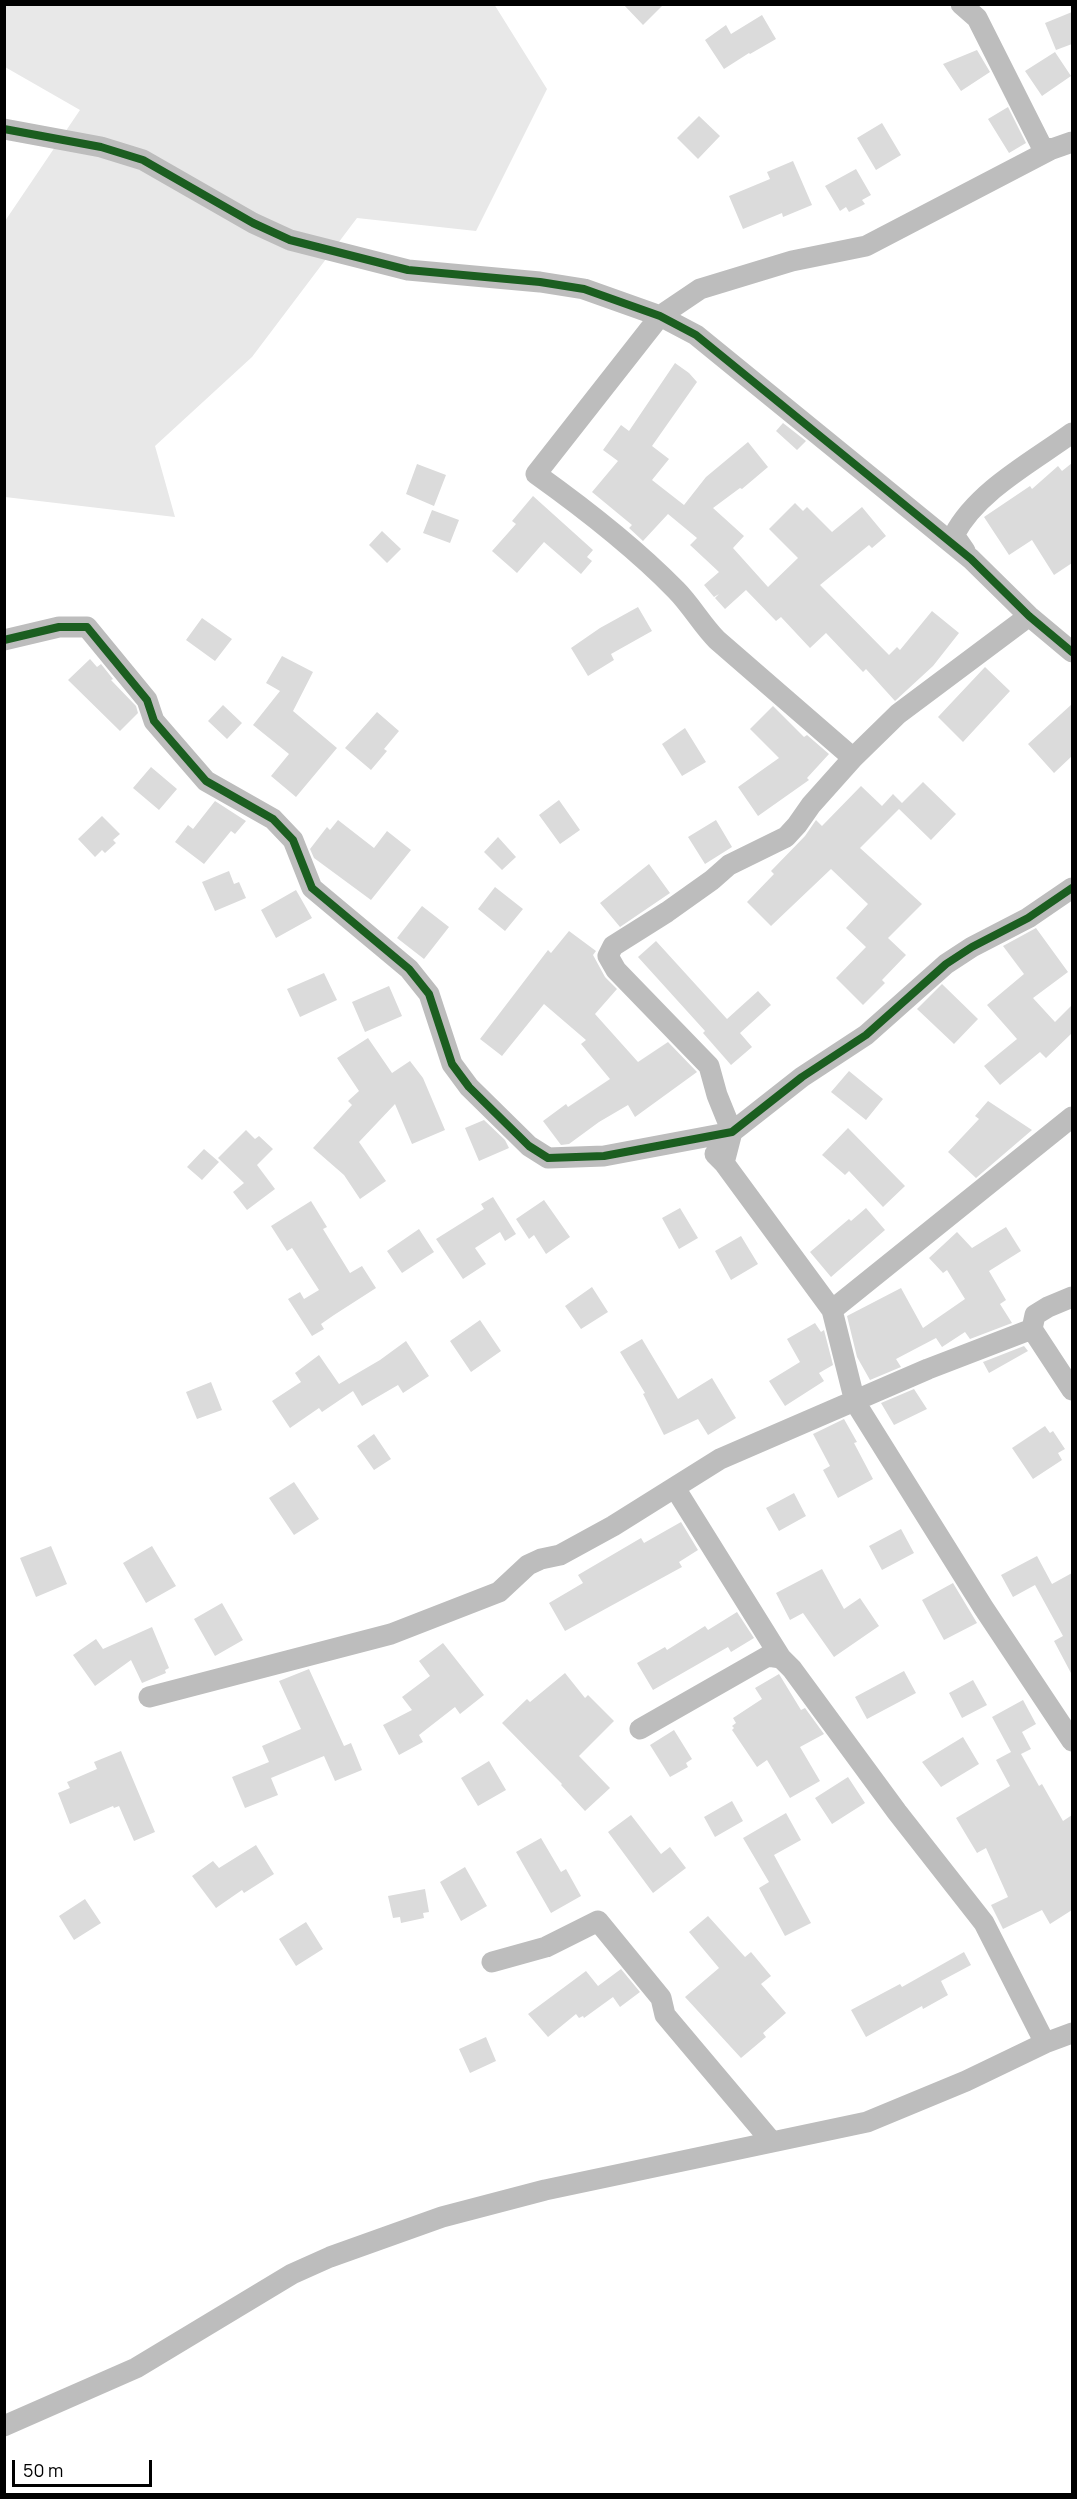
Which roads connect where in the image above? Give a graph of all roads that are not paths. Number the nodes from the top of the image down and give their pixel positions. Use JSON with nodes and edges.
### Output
{"nodes":[{"id":1,"x":961,"y":4,"type":"edge"},
{"id":2,"x":4,"y":129,"type":"edge"},
{"id":3,"x":1072,"y":142,"type":"edge"},
{"id":4,"x":1052,"y":149,"type":"junction"},
{"id":5,"x":660,"y":316,"type":"junction"},
{"id":6,"x":1072,"y":434,"type":"edge"},
{"id":7,"x":971,"y":559,"type":"junction"},
{"id":8,"x":1029,"y":616,"type":"junction"},
{"id":9,"x":4,"y":640,"type":"edge"},
{"id":10,"x":1072,"y":652,"type":"edge"},
{"id":11,"x":853,"y":758,"type":"junction"},
{"id":12,"x":1072,"y":888,"type":"edge"},
{"id":13,"x":1072,"y":1117,"type":"edge"},
{"id":14,"x":732,"y":1132,"type":"junction"},
{"id":15,"x":699,"y":1137,"type":"junction"},
{"id":16,"x":724,"y":1163,"type":"junction"},
{"id":17,"x":1072,"y":1297,"type":"edge"},
{"id":18,"x":832,"y":1310,"type":"junction"},
{"id":19,"x":1032,"y":1329,"type":"junction"},
{"id":20,"x":1072,"y":1390,"type":"edge"},
{"id":21,"x":855,"y":1402,"type":"junction"},
{"id":22,"x":675,"y":1488,"type":"junction"},
{"id":23,"x":781,"y":1658,"type":"junction"},
{"id":24,"x":149,"y":1697,"type":"dead end"},
{"id":25,"x":640,"y":1729,"type":"dead end"},
{"id":26,"x":1072,"y":1741,"type":"edge"},
{"id":27,"x":492,"y":1962,"type":"dead end"},
{"id":28,"x":1072,"y":2033,"type":"edge"},
{"id":29,"x":1045,"y":2043,"type":"junction"},
{"id":30,"x":772,"y":2142,"type":"junction"},
{"id":31,"x":4,"y":2426,"type":"edge"}],
"edges":[{"from":1,"to":4,"type":"street"},
{"from":2,"to":5,"type":"street"},
{"from":3,"to":4,"type":"street"},
{"from":4,"to":5,"type":"street"},
{"from":5,"to":7,"type":"street"},
{"from":5,"to":11,"type":"street"},
{"from":6,"to":7,"type":"street"},
{"from":7,"to":8,"type":"street"},
{"from":8,"to":10,"type":"street"},
{"from":8,"to":11,"type":"street"},
{"from":9,"to":15,"type":"street"},
{"from":11,"to":14,"type":"street"},
{"from":12,"to":14,"type":"street"},
{"from":13,"to":18,"type":"street"},
{"from":14,"to":15,"type":"street"},
{"from":14,"to":16,"type":"street"},
{"from":15,"to":16,"type":"street"},
{"from":16,"to":18,"type":"street"},
{"from":17,"to":19,"type":"street"},
{"from":18,"to":21,"type":"street"},
{"from":19,"to":20,"type":"street"},
{"from":19,"to":21,"type":"street"},
{"from":21,"to":22,"type":"street"},
{"from":21,"to":26,"type":"street"},
{"from":22,"to":23,"type":"street"},
{"from":22,"to":24,"type":"street"},
{"from":23,"to":25,"type":"street"},
{"from":23,"to":29,"type":"street"},
{"from":27,"to":30,"type":"street"},
{"from":28,"to":29,"type":"street"},
{"from":29,"to":30,"type":"street"},
{"from":30,"to":31,"type":"street"}]}
